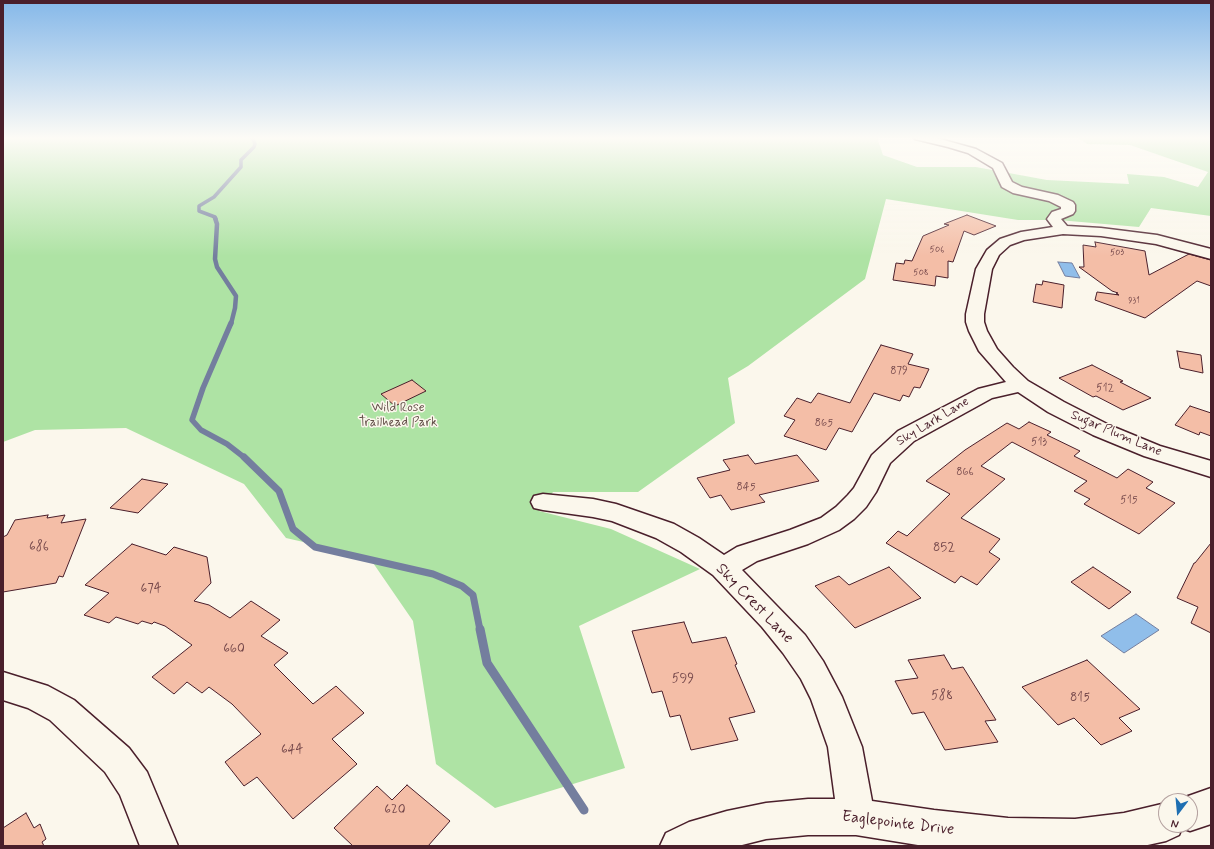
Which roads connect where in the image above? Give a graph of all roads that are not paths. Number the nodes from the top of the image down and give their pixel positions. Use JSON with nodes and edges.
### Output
{"nodes":[{"id":1,"x":1004,"y":177,"type":"edge"},
{"id":2,"x":1063,"y":230,"type":"junction"},
{"id":3,"x":1211,"y":254,"type":"edge"},
{"id":4,"x":1021,"y":385,"type":"junction"},
{"id":5,"x":1211,"y":469,"type":"edge"},
{"id":6,"x":543,"y":502,"type":"dead end"},
{"id":7,"x":723,"y":568,"type":"junction"},
{"id":8,"x":3,"y":686,"type":"edge"},
{"id":9,"x":1211,"y":806,"type":"edge"},
{"id":10,"x":1198,"y":810,"type":"edge"},
{"id":11,"x":856,"y":816,"type":"junction"},
{"id":12,"x":1158,"y":824,"type":"edge"},
{"id":13,"x":159,"y":846,"type":"edge"},
{"id":14,"x":680,"y":846,"type":"edge"}],
"edges":[{"from":1,"to":2,"type":"street"},
{"from":2,"to":3,"type":"street","name":"Sugar Plum Lane"},
{"from":2,"to":4,"type":"street","name":"Sugar Plum Lane"},
{"from":4,"to":5,"type":"street","name":"Sugar Plum Lane"},
{"from":4,"to":7,"type":"street","name":"Sky Lark Lane"},
{"from":6,"to":7,"type":"street","name":"Sky Crest Lane"},
{"from":7,"to":11,"type":"street","name":"Sky Crest Lane"},
{"from":8,"to":13,"type":"street"},
{"from":9,"to":10,"type":"street"},
{"from":11,"to":12,"type":"street","name":"Eaglepointe Drive"},
{"from":11,"to":14,"type":"street","name":"Eaglepointe Drive"}]}
